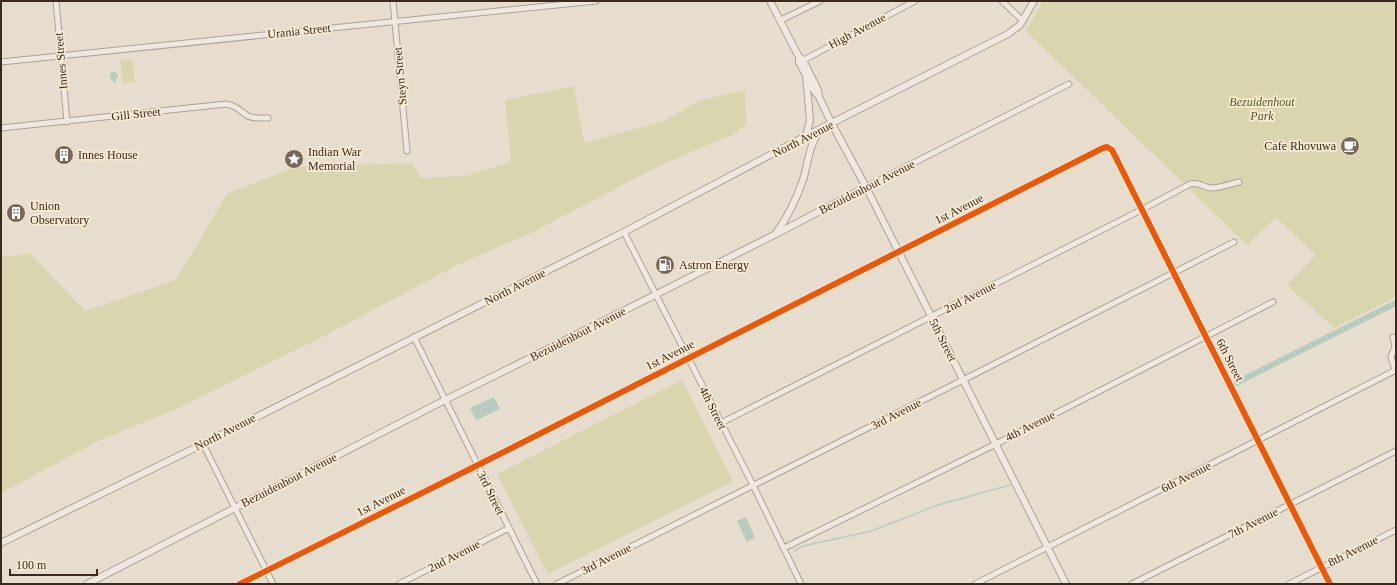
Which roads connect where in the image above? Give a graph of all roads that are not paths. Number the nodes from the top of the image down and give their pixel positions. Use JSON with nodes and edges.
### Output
{"nodes":[{"id":1,"x":56,"y":1,"type":"edge"},
{"id":2,"x":393,"y":1,"type":"edge"},
{"id":3,"x":596,"y":1,"type":"edge"},
{"id":4,"x":770,"y":1,"type":"edge"},
{"id":5,"x":820,"y":1,"type":"edge"},
{"id":6,"x":915,"y":1,"type":"edge"},
{"id":7,"x":1002,"y":1,"type":"edge"},
{"id":8,"x":1034,"y":1,"type":"edge"},
{"id":9,"x":781,"y":20,"type":"junction"},
{"id":10,"x":1023,"y":21,"type":"junction"},
{"id":11,"x":395,"y":22,"type":"junction"},
{"id":12,"x":61,"y":56,"type":"junction"},
{"id":13,"x":801,"y":60,"type":"junction"},
{"id":14,"x":1,"y":62,"type":"edge"},
{"id":15,"x":806,"y":76,"type":"junction"},
{"id":16,"x":1069,"y":84,"type":"dead end"},
{"id":17,"x":819,"y":97,"type":"junction"},
{"id":18,"x":268,"y":118,"type":"dead end"},
{"id":19,"x":67,"y":122,"type":"junction"},
{"id":20,"x":832,"y":124,"type":"junction"},
{"id":21,"x":1,"y":128,"type":"edge"},
{"id":22,"x":823,"y":128,"type":"junction"},
{"id":23,"x":806,"y":136,"type":"junction"},
{"id":24,"x":797,"y":141,"type":"junction"},
{"id":25,"x":1109,"y":147,"type":"joint"},
{"id":26,"x":811,"y":149,"type":"junction"},
{"id":27,"x":407,"y":150,"type":"dead end"},
{"id":28,"x":1239,"y":182,"type":"dead end"},
{"id":29,"x":866,"y":187,"type":"junction"},
{"id":30,"x":1142,"y":210,"type":"junction"},
{"id":31,"x":624,"y":232,"type":"junction"},
{"id":32,"x":774,"y":235,"type":"junction"},
{"id":33,"x":1234,"y":242,"type":"dead end"},
{"id":34,"x":898,"y":252,"type":"junction"},
{"id":35,"x":1174,"y":273,"type":"junction"},
{"id":36,"x":656,"y":294,"type":"junction"},
{"id":37,"x":1273,"y":302,"type":"dead end"},
{"id":38,"x":932,"y":317,"type":"junction"},
{"id":39,"x":414,"y":337,"type":"junction"},
{"id":40,"x":1206,"y":337,"type":"junction"},
{"id":41,"x":1393,"y":337,"type":"dead end"},
{"id":42,"x":688,"y":358,"type":"junction"},
{"id":43,"x":1396,"y":370,"type":"edge"},
{"id":44,"x":963,"y":380,"type":"junction"},
{"id":45,"x":445,"y":400,"type":"junction"},
{"id":46,"x":721,"y":423,"type":"junction"},
{"id":47,"x":1258,"y":441,"type":"junction"},
{"id":48,"x":203,"y":444,"type":"junction"},
{"id":49,"x":996,"y":444,"type":"junction"},
{"id":50,"x":1396,"y":451,"type":"edge"},
{"id":51,"x":478,"y":465,"type":"junction"},
{"id":52,"x":753,"y":485,"type":"junction"},
{"id":53,"x":1290,"y":504,"type":"junction"},
{"id":54,"x":235,"y":508,"type":"junction"},
{"id":55,"x":509,"y":528,"type":"junction"},
{"id":56,"x":1396,"y":530,"type":"edge"},
{"id":57,"x":1,"y":543,"type":"edge"},
{"id":58,"x":1048,"y":547,"type":"junction"},
{"id":59,"x":784,"y":548,"type":"junction"},
{"id":60,"x":1322,"y":567,"type":"junction"},
{"id":61,"x":266,"y":571,"type":"junction"},
{"id":62,"x":87,"y":584,"type":"edge"},
{"id":63,"x":240,"y":584,"type":"edge"},
{"id":64,"x":273,"y":584,"type":"edge"},
{"id":65,"x":400,"y":584,"type":"edge"},
{"id":66,"x":537,"y":584,"type":"edge"},
{"id":67,"x":557,"y":584,"type":"edge"},
{"id":68,"x":801,"y":584,"type":"edge"},
{"id":69,"x":975,"y":584,"type":"edge"},
{"id":70,"x":1066,"y":584,"type":"edge"},
{"id":71,"x":1132,"y":584,"type":"edge"},
{"id":72,"x":1289,"y":584,"type":"edge"},
{"id":73,"x":1330,"y":584,"type":"edge"}],
"edges":[{"from":1,"to":12,"type":"street","name":"Innes Street"},
{"from":2,"to":11,"type":"street","name":"Steyn Street"},
{"from":3,"to":11,"type":"street","name":"Urania Street"},
{"from":4,"to":9,"type":"street"},
{"from":5,"to":9,"type":"street"},
{"from":6,"to":13,"type":"street","name":"High Avenue"},
{"from":7,"to":10,"type":"street"},
{"from":8,"to":10,"type":"street"},
{"from":9,"to":13,"type":"street"},
{"from":10,"to":20,"type":"street","name":"North Avenue"},
{"from":11,"to":12,"type":"street","name":"Urania Street"},
{"from":11,"to":27,"type":"street","name":"Steyn Street"},
{"from":12,"to":14,"type":"street","name":"Urania Street"},
{"from":12,"to":19,"type":"street","name":"Innes Street"},
{"from":13,"to":15,"type":"street","name":"5th Street"},
{"from":13,"to":17,"type":"street","name":"5th Street"},
{"from":15,"to":17,"type":"street","name":"5th Street"},
{"from":15,"to":23,"type":"street"},
{"from":16,"to":29,"type":"street","name":"Bezuidenhout Avenue"},
{"from":17,"to":20,"type":"street","name":"5th Street"},
{"from":18,"to":19,"type":"street","name":"Gill Street"},
{"from":19,"to":21,"type":"street","name":"Gill Street"},
{"from":20,"to":22,"type":"street","name":"North Avenue"},
{"from":20,"to":29,"type":"street","name":"5th Street"},
{"from":22,"to":23,"type":"street","name":"North Avenue"},
{"from":22,"to":26,"type":"street"},
{"from":23,"to":24,"type":"street","name":"North Avenue"},
{"from":24,"to":26,"type":"street"},
{"from":24,"to":31,"type":"street","name":"North Avenue"},
{"from":25,"to":30,"type":"street","name":"6th Street"},
{"from":25,"to":34,"type":"street","name":"1st Avenue"},
{"from":26,"to":32,"type":"street"},
{"from":28,"to":30,"type":"street","name":"2nd Avenue"},
{"from":29,"to":32,"type":"street","name":"Bezuidenhout Avenue"},
{"from":29,"to":34,"type":"street","name":"5th Street"},
{"from":30,"to":35,"type":"street","name":"6th Street"},
{"from":30,"to":38,"type":"street","name":"2nd Avenue"},
{"from":31,"to":36,"type":"street","name":"4th Street"},
{"from":31,"to":39,"type":"street","name":"North Avenue"},
{"from":32,"to":36,"type":"street","name":"Bezuidenhout Avenue"},
{"from":33,"to":35,"type":"street","name":"3rd Avenue"},
{"from":34,"to":38,"type":"street","name":"5th Street"},
{"from":34,"to":42,"type":"street","name":"1st Avenue"},
{"from":35,"to":40,"type":"street","name":"6th Street"},
{"from":35,"to":44,"type":"street","name":"3rd Avenue"},
{"from":36,"to":42,"type":"street","name":"4th Street"},
{"from":36,"to":45,"type":"street","name":"Bezuidenhout Avenue"},
{"from":37,"to":40,"type":"street","name":"4th Avenue"},
{"from":38,"to":44,"type":"street","name":"5th Street"},
{"from":38,"to":46,"type":"street","name":"2nd Avenue"},
{"from":39,"to":45,"type":"street","name":"3rd Street"},
{"from":39,"to":48,"type":"street","name":"North Avenue"},
{"from":40,"to":47,"type":"street","name":"6th Street"},
{"from":40,"to":49,"type":"street","name":"4th Avenue"},
{"from":41,"to":43,"type":"street"},
{"from":42,"to":46,"type":"street","name":"4th Street"},
{"from":42,"to":51,"type":"street","name":"1st Avenue"},
{"from":43,"to":47,"type":"street","name":"6th Avenue"},
{"from":44,"to":49,"type":"street","name":"5th Street"},
{"from":44,"to":52,"type":"street","name":"3rd Avenue"},
{"from":45,"to":51,"type":"street","name":"3rd Street"},
{"from":45,"to":54,"type":"street","name":"Bezuidenhout Avenue"},
{"from":46,"to":52,"type":"street","name":"4th Street"},
{"from":47,"to":53,"type":"street","name":"6th Street"},
{"from":47,"to":58,"type":"street","name":"6th Avenue"},
{"from":48,"to":54,"type":"street"},
{"from":48,"to":57,"type":"street","name":"North Avenue"},
{"from":49,"to":58,"type":"street","name":"5th Street"},
{"from":49,"to":59,"type":"street","name":"4th Avenue"},
{"from":50,"to":53,"type":"street","name":"7th Avenue"},
{"from":51,"to":55,"type":"street","name":"3rd Street"},
{"from":51,"to":61,"type":"street","name":"1st Avenue"},
{"from":52,"to":59,"type":"street","name":"4th Street"},
{"from":52,"to":67,"type":"street","name":"3rd Avenue"},
{"from":53,"to":60,"type":"street","name":"6th Street"},
{"from":53,"to":71,"type":"street","name":"7th Avenue"},
{"from":54,"to":61,"type":"street"},
{"from":54,"to":62,"type":"street","name":"Bezuidenhout Avenue"},
{"from":55,"to":65,"type":"street","name":"2nd Avenue"},
{"from":55,"to":66,"type":"street","name":"3rd Street"},
{"from":56,"to":60,"type":"street","name":"8th Avenue"},
{"from":58,"to":69,"type":"street","name":"6th Avenue"},
{"from":58,"to":70,"type":"street","name":"5th Street"},
{"from":59,"to":68,"type":"street","name":"4th Street"},
{"from":60,"to":72,"type":"street","name":"8th Avenue"},
{"from":60,"to":73,"type":"street","name":"6th Street"},
{"from":61,"to":63,"type":"street","name":"1st Avenue"},
{"from":61,"to":64,"type":"street"}]}
